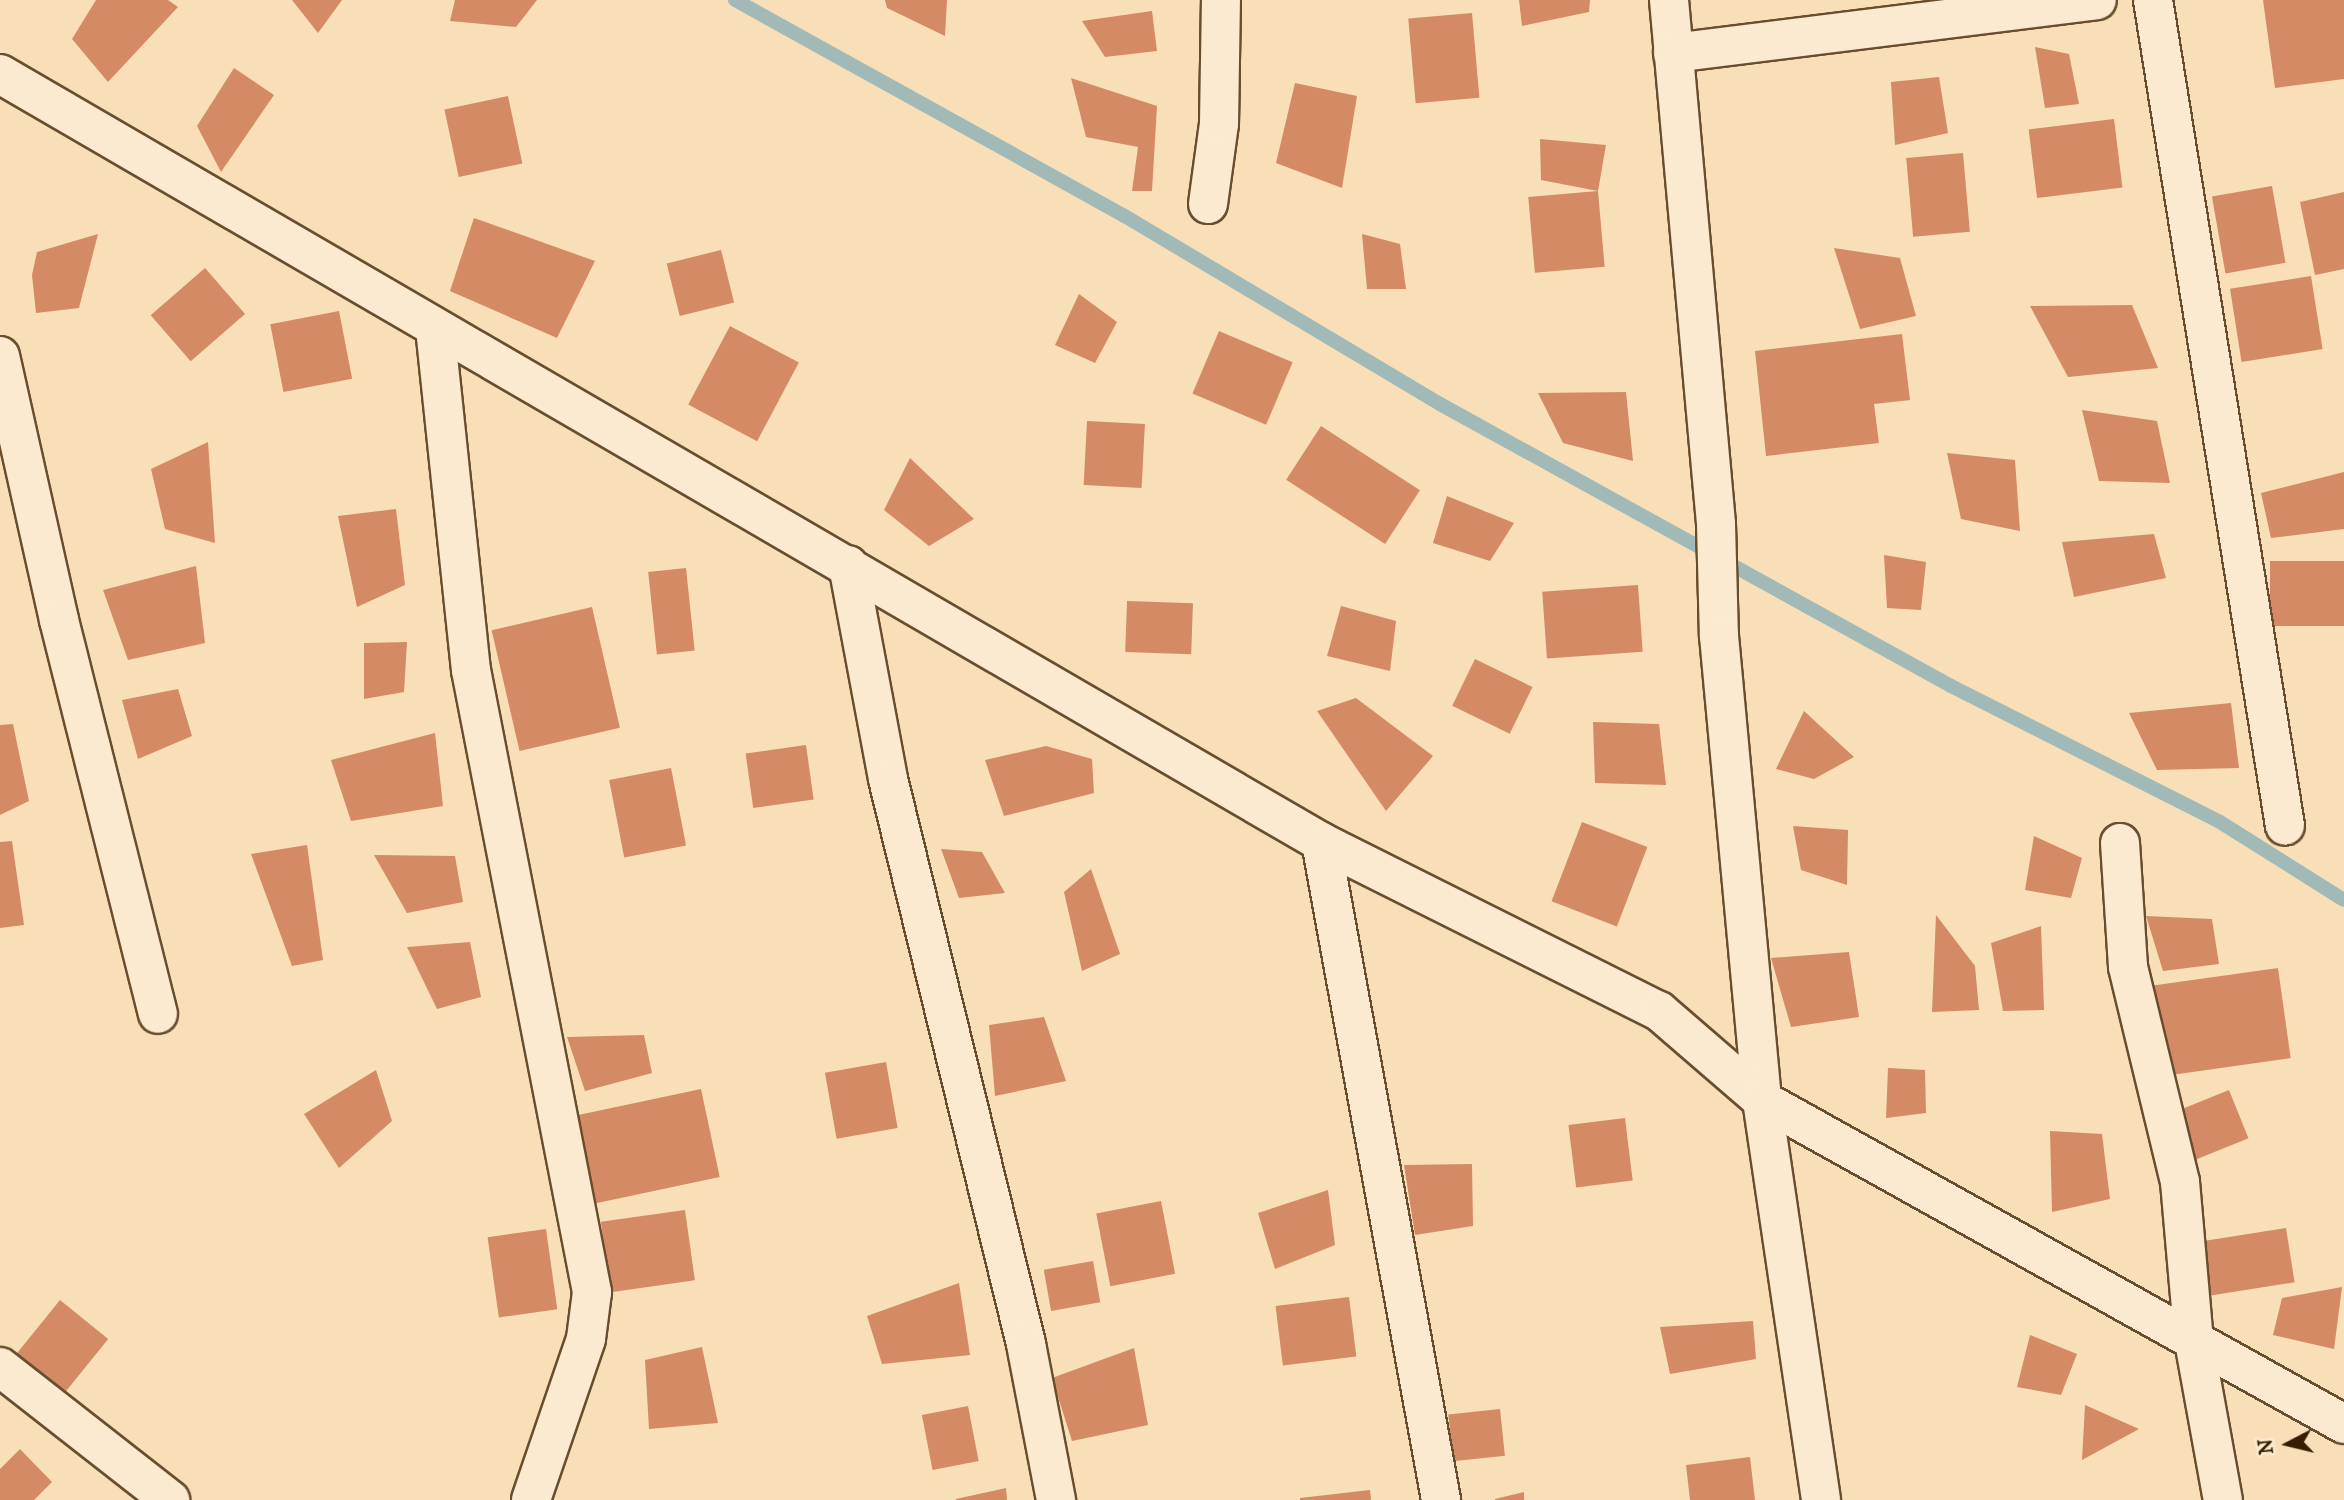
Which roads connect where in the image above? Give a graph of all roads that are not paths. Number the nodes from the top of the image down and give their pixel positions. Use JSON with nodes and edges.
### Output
{"nodes":[{"id":1,"x":1221,"y":0,"type":"edge"},
{"id":2,"x":1669,"y":0,"type":"edge"},
{"id":3,"x":2097,"y":0,"type":"edge"},
{"id":4,"x":2152,"y":0,"type":"edge"},
{"id":5,"x":1673,"y":53,"type":"junction"},
{"id":6,"x":0,"y":74,"type":"edge"},
{"id":7,"x":1208,"y":204,"type":"dead end"},
{"id":8,"x":435,"y":328,"type":"junction"},
{"id":9,"x":0,"y":356,"type":"edge"},
{"id":10,"x":848,"y":565,"type":"junction"},
{"id":11,"x":2285,"y":826,"type":"dead end"},
{"id":12,"x":1321,"y":842,"type":"junction"},
{"id":13,"x":2120,"y":843,"type":"dead end"},
{"id":14,"x":158,"y":1014,"type":"dead end"},
{"id":15,"x":1762,"y":1100,"type":"junction"},
{"id":16,"x":2194,"y":1341,"type":"junction"},
{"id":17,"x":0,"y":1367,"type":"edge"},
{"id":18,"x":2344,"y":1424,"type":"edge"},
{"id":19,"x":170,"y":1500,"type":"edge"},
{"id":20,"x":531,"y":1500,"type":"edge"},
{"id":21,"x":1056,"y":1500,"type":"edge"},
{"id":22,"x":1441,"y":1500,"type":"edge"},
{"id":23,"x":1821,"y":1500,"type":"edge"},
{"id":24,"x":2223,"y":1500,"type":"edge"}],
"edges":[{"from":1,"to":7,"type":"street"},
{"from":2,"to":5,"type":"street"},
{"from":3,"to":5,"type":"street"},
{"from":4,"to":11,"type":"street"},
{"from":5,"to":15,"type":"street"},
{"from":6,"to":8,"type":"street"},
{"from":8,"to":10,"type":"street"},
{"from":8,"to":20,"type":"street"},
{"from":9,"to":14,"type":"street"},
{"from":10,"to":12,"type":"street"},
{"from":10,"to":21,"type":"street"},
{"from":12,"to":15,"type":"street"},
{"from":12,"to":22,"type":"street"},
{"from":13,"to":16,"type":"street"},
{"from":15,"to":16,"type":"street"},
{"from":15,"to":23,"type":"street"},
{"from":16,"to":18,"type":"street"},
{"from":16,"to":24,"type":"street"},
{"from":17,"to":19,"type":"street"}]}
